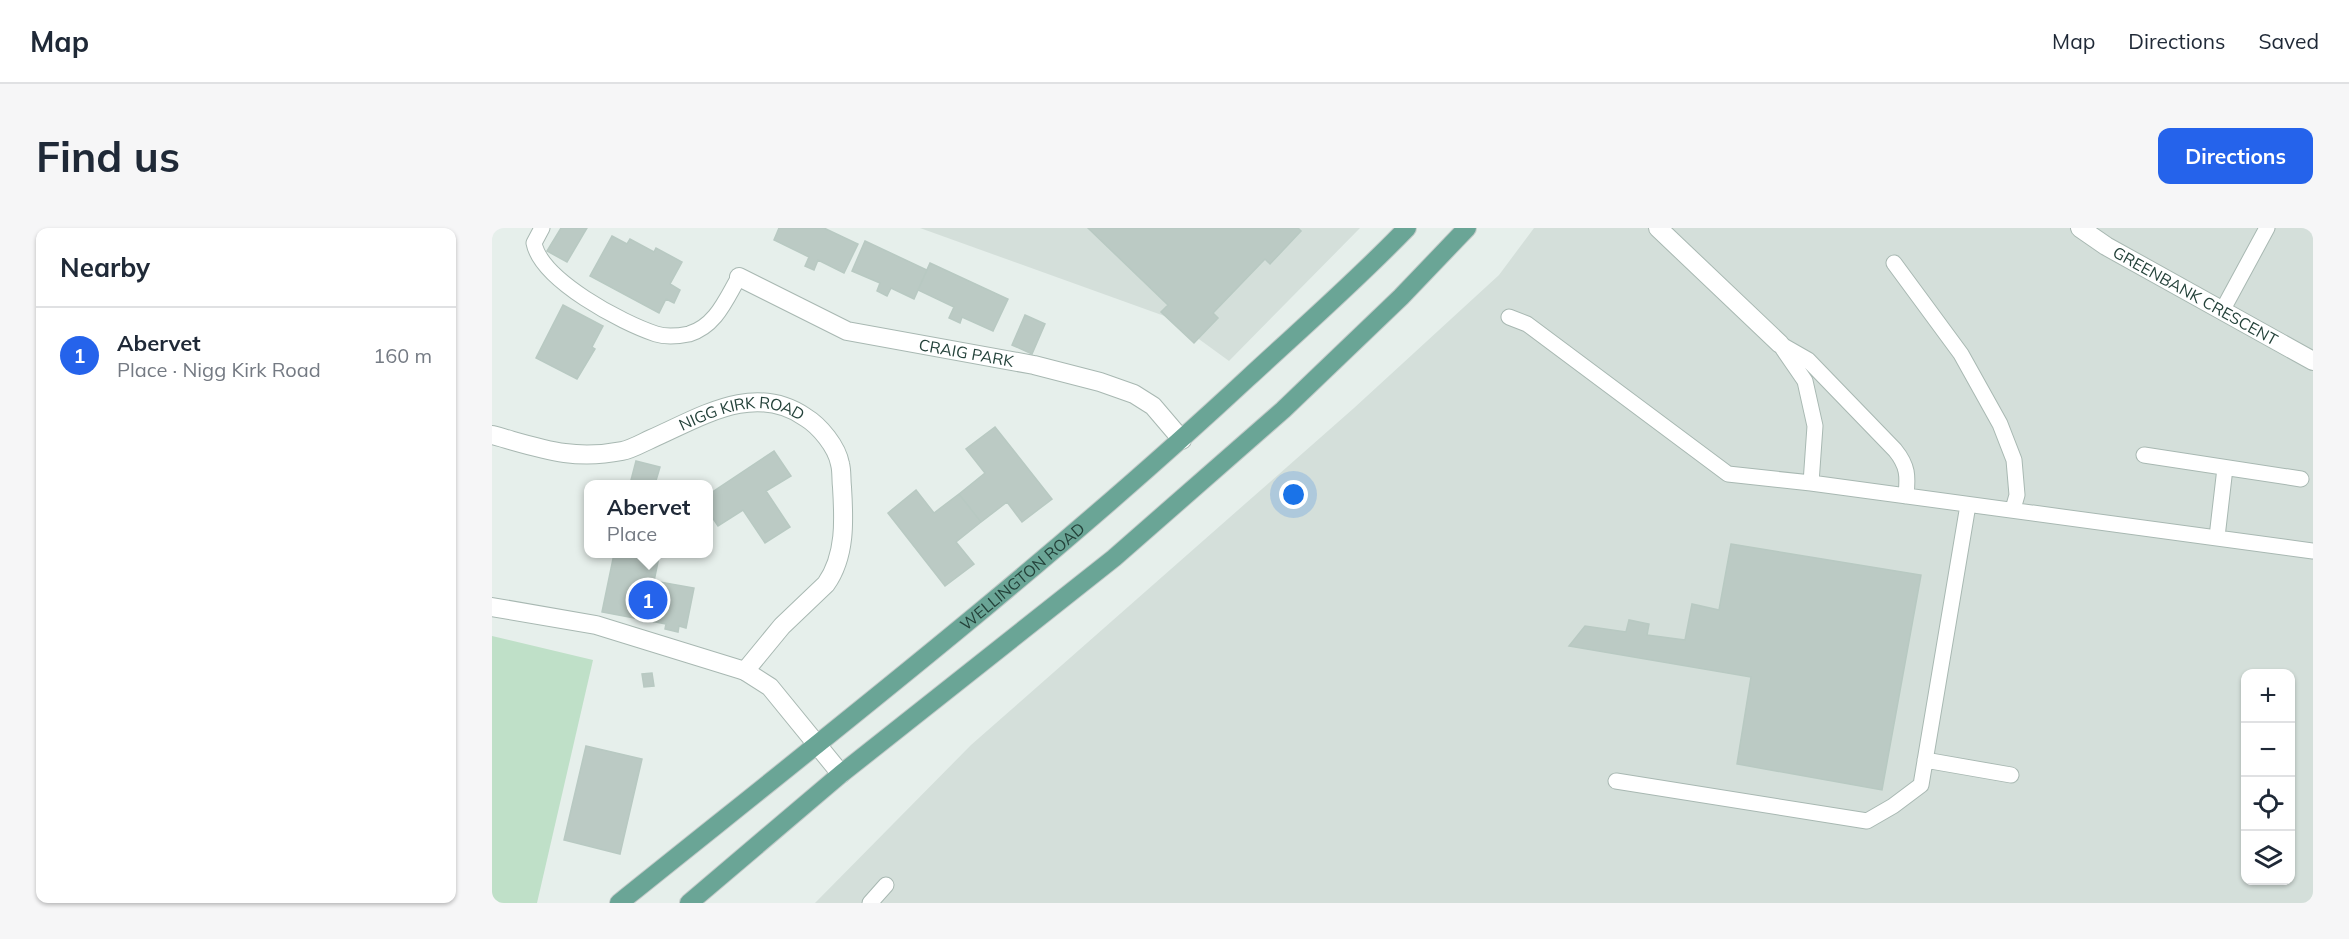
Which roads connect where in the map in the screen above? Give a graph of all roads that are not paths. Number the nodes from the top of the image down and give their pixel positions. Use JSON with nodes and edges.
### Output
{"nodes":[{"id":1,"x":542,"y":228,"type":"edge"},
{"id":2,"x":1407,"y":228,"type":"edge"},
{"id":3,"x":1467,"y":228,"type":"edge"},
{"id":4,"x":1658,"y":228,"type":"edge"},
{"id":5,"x":2080,"y":228,"type":"edge"},
{"id":6,"x":2267,"y":228,"type":"edge"},
{"id":7,"x":1894,"y":263,"type":"dead end"},
{"id":8,"x":739,"y":277,"type":"joint"},
{"id":9,"x":2222,"y":311,"type":"junction"},
{"id":10,"x":1509,"y":317,"type":"dead end"},
{"id":11,"x":1780,"y":344,"type":"junction"},
{"id":12,"x":2313,"y":361,"type":"edge"},
{"id":13,"x":492,"y":435,"type":"edge"},
{"id":14,"x":1182,"y":440,"type":"junction"},
{"id":15,"x":2144,"y":455,"type":"dead end"},
{"id":16,"x":2225,"y":468,"type":"junction"},
{"id":17,"x":2301,"y":479,"type":"dead end"},
{"id":18,"x":1811,"y":483,"type":"junction"},
{"id":19,"x":1906,"y":496,"type":"junction"},
{"id":20,"x":1968,"y":506,"type":"junction"},
{"id":21,"x":2013,"y":509,"type":"junction"},
{"id":22,"x":2217,"y":537,"type":"junction"},
{"id":23,"x":2313,"y":551,"type":"edge"},
{"id":24,"x":492,"y":607,"type":"edge"},
{"id":25,"x":744,"y":671,"type":"junction"},
{"id":26,"x":818,"y":743,"type":"junction"},
{"id":27,"x":1926,"y":760,"type":"junction"},
{"id":28,"x":842,"y":774,"type":"junction"},
{"id":29,"x":2011,"y":775,"type":"dead end"},
{"id":30,"x":1616,"y":781,"type":"dead end"},
{"id":31,"x":886,"y":885,"type":"dead end"},
{"id":32,"x":619,"y":903,"type":"edge"},
{"id":33,"x":689,"y":903,"type":"edge"},
{"id":34,"x":870,"y":903,"type":"edge"}],
"edges":[{"from":1,"to":8,"type":"lane"},
{"from":2,"to":14,"type":"main road","name":"WELLINGTON ROAD"},
{"from":3,"to":28,"type":"main road"},
{"from":4,"to":11,"type":"street"},
{"from":5,"to":9,"type":"street","name":"GREENBANK CRESCENT"},
{"from":6,"to":9,"type":"lane"},
{"from":7,"to":21,"type":"lane"},
{"from":8,"to":14,"type":"street","name":"CRAIG PARK"},
{"from":9,"to":12,"type":"street","name":"GREENBANK CRESCENT"},
{"from":10,"to":18,"type":"lane"},
{"from":11,"to":18,"type":"lane"},
{"from":11,"to":19,"type":"lane"},
{"from":13,"to":25,"type":"street","name":"NIGG KIRK ROAD"},
{"from":14,"to":26,"type":"main road","name":"WELLINGTON ROAD"},
{"from":15,"to":16,"type":"lane"},
{"from":16,"to":17,"type":"lane"},
{"from":16,"to":22,"type":"lane"},
{"from":18,"to":19,"type":"lane"},
{"from":19,"to":20,"type":"lane"},
{"from":20,"to":21,"type":"lane"},
{"from":20,"to":27,"type":"lane"},
{"from":21,"to":22,"type":"lane"},
{"from":22,"to":23,"type":"lane"},
{"from":24,"to":25,"type":"street"},
{"from":25,"to":26,"type":"street"},
{"from":26,"to":28,"type":"street"},
{"from":26,"to":32,"type":"main road","name":"WELLINGTON ROAD"},
{"from":27,"to":29,"type":"lane"},
{"from":27,"to":30,"type":"lane"},
{"from":28,"to":33,"type":"main road"},
{"from":31,"to":34,"type":"lane"}]}
